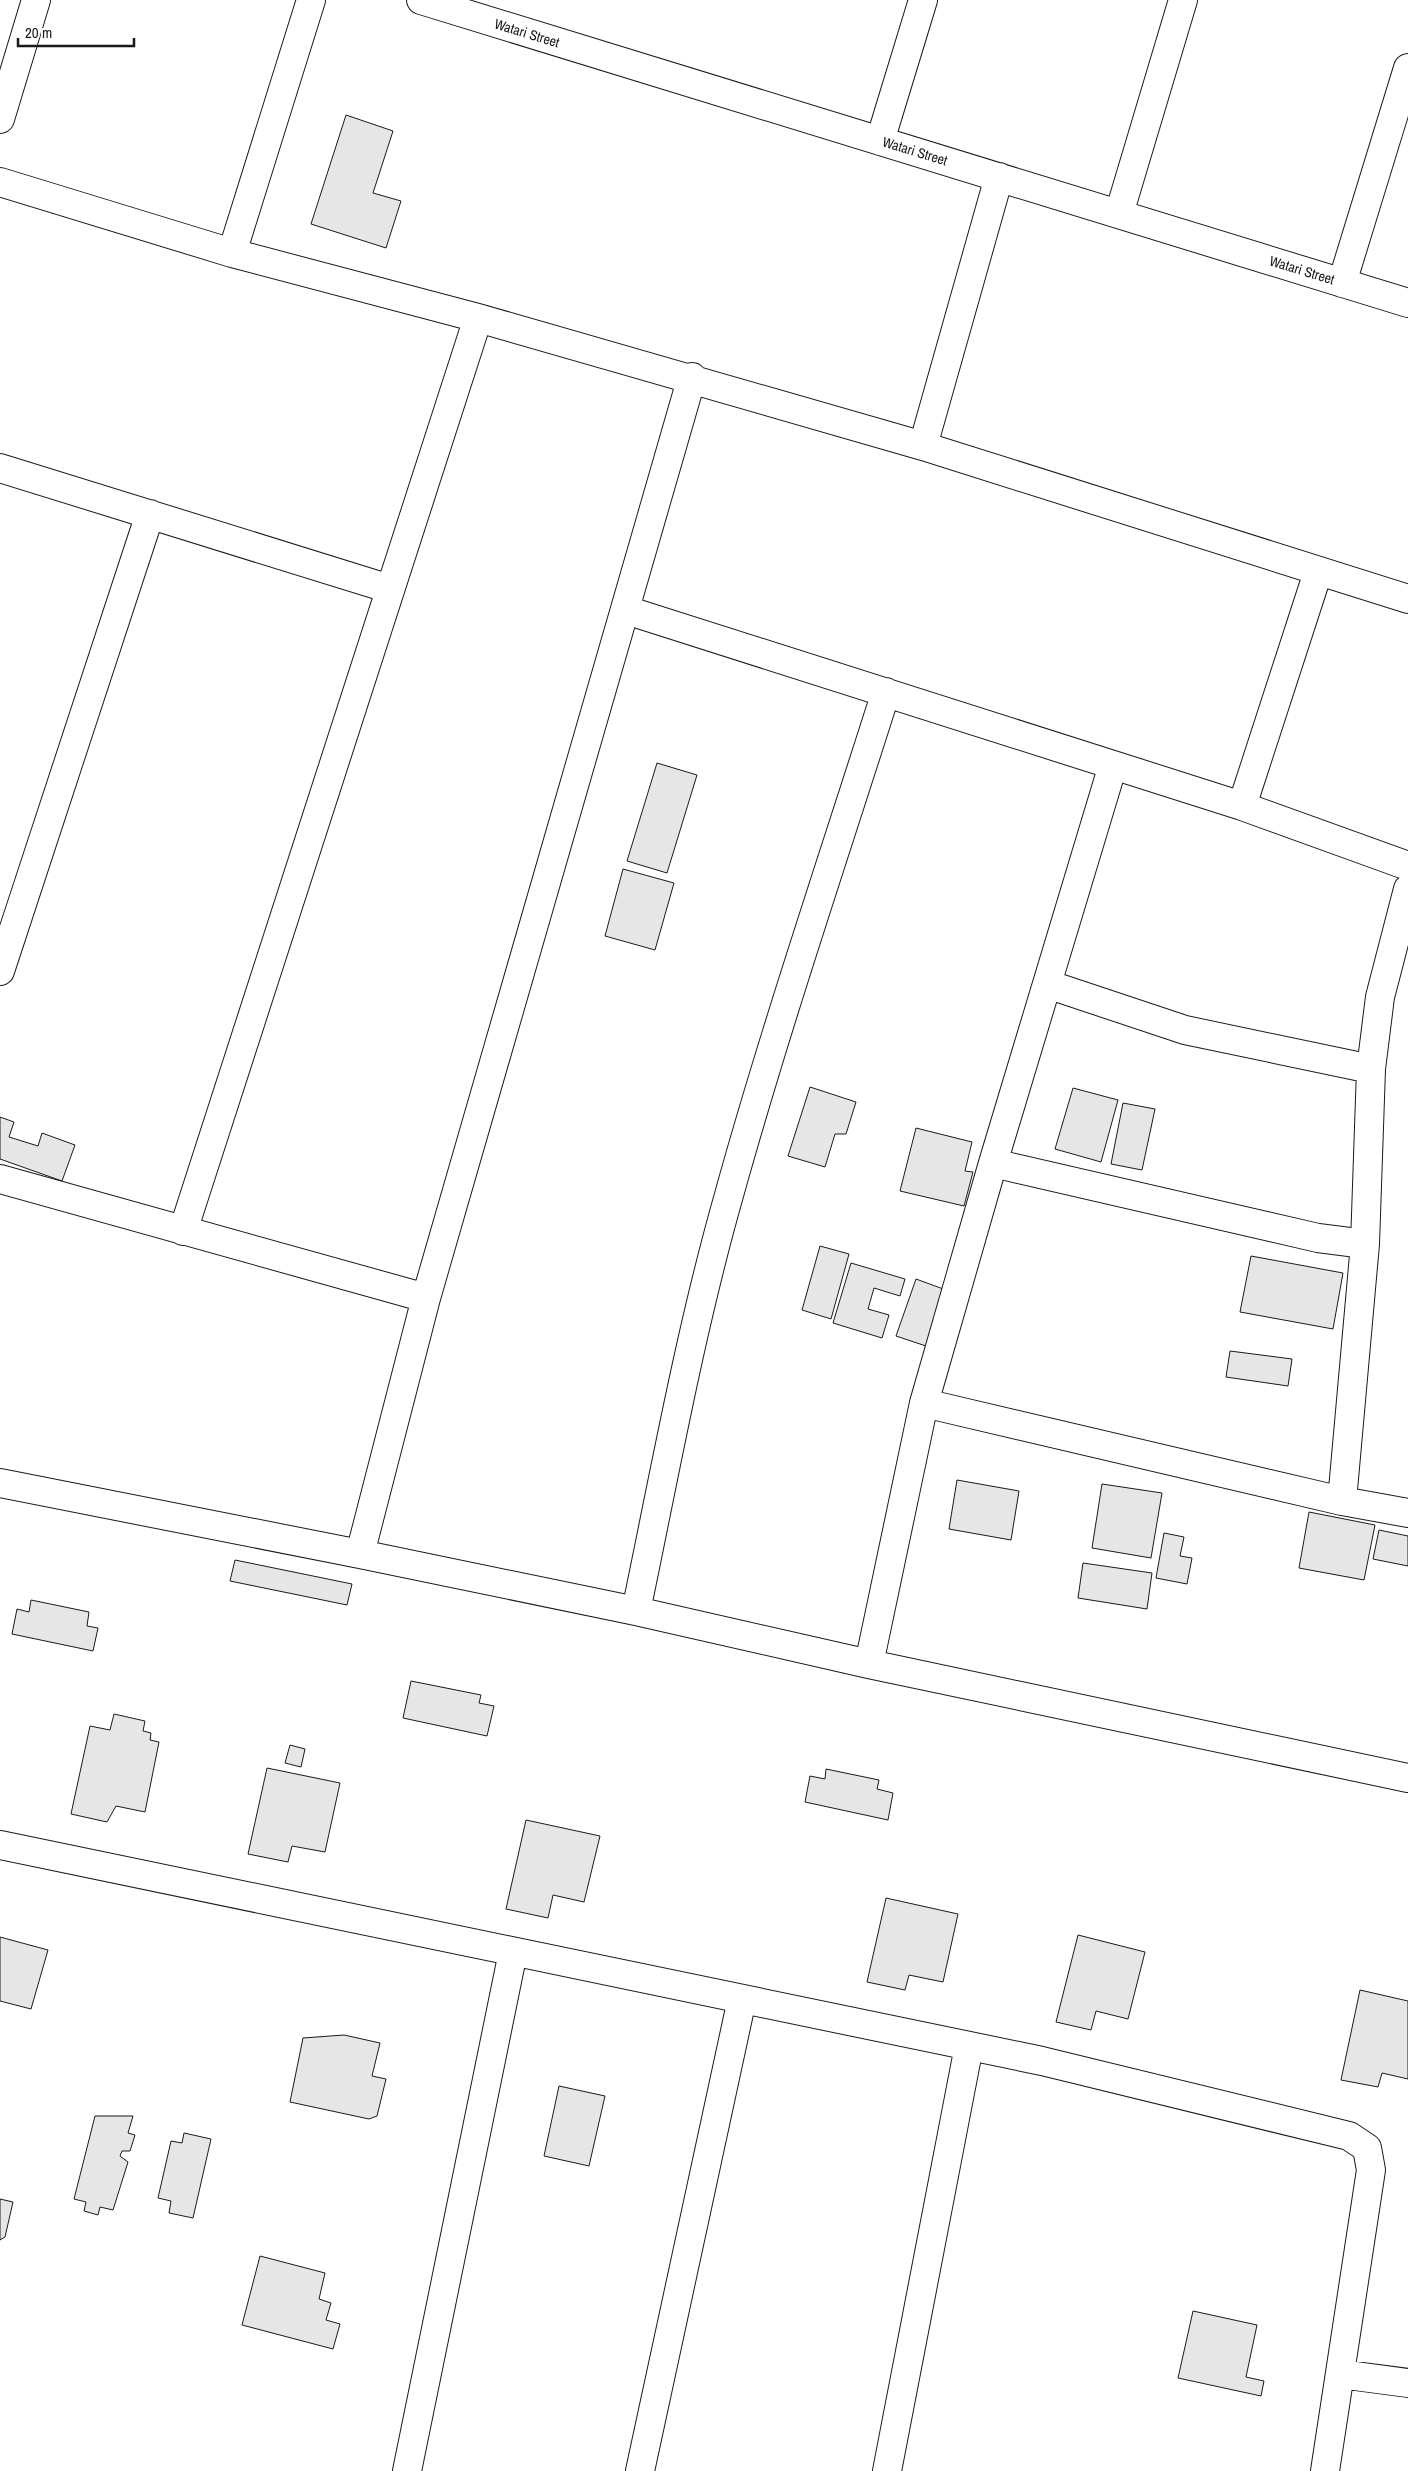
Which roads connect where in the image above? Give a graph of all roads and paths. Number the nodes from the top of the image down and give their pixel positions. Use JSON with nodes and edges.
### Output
{"nodes":[{"id":1,"x":36,"y":0,"type":"edge"},
{"id":2,"x":311,"y":0,"type":"edge"},
{"id":3,"x":421,"y":0,"type":"edge"},
{"id":4,"x":923,"y":0,"type":"edge"},
{"id":5,"x":1183,"y":0,"type":"edge"},
{"id":6,"x":1408,"y":68,"type":"edge"},
{"id":7,"x":0,"y":119,"type":"edge"},
{"id":8,"x":880,"y":141,"type":"junction"},
{"id":9,"x":999,"y":177,"type":"junction"},
{"id":10,"x":0,"y":182,"type":"edge"},
{"id":11,"x":1119,"y":214,"type":"junction"},
{"id":12,"x":232,"y":253,"type":"junction"},
{"id":13,"x":1342,"y":283,"type":"junction"},
{"id":14,"x":1408,"y":303,"type":"edge"},
{"id":15,"x":478,"y":318,"type":"junction"},
{"id":16,"x":692,"y":378,"type":"junction"},
{"id":17,"x":923,"y":446,"type":"junction"},
{"id":18,"x":0,"y":468,"type":"edge"},
{"id":19,"x":150,"y":514,"type":"junction"},
{"id":20,"x":1318,"y":572,"type":"junction"},
{"id":21,"x":390,"y":589,"type":"junction"},
{"id":22,"x":1408,"y":599,"type":"edge"},
{"id":23,"x":626,"y":610,"type":"junction"},
{"id":24,"x":886,"y":692,"type":"junction"},
{"id":25,"x":1113,"y":765,"type":"junction"},
{"id":26,"x":1242,"y":806,"type":"junction"},
{"id":27,"x":1408,"y":866,"type":"edge"},
{"id":28,"x":1408,"y":889,"type":"edge"},
{"id":29,"x":0,"y":971,"type":"edge"},
{"id":30,"x":1047,"y":984,"type":"junction"},
{"id":31,"x":1371,"y":1069,"type":"junction"},
{"id":32,"x":993,"y":1163,"type":"junction"},
{"id":33,"x":0,"y":1180,"type":"edge"},
{"id":34,"x":183,"y":1230,"type":"junction"},
{"id":35,"x":1364,"y":1244,"type":"junction"},
{"id":36,"x":426,"y":1298,"type":"junction"},
{"id":37,"x":924,"y":1403,"type":"junction"},
{"id":38,"x":0,"y":1483,"type":"edge"},
{"id":39,"x":1342,"y":1501,"type":"junction"},
{"id":40,"x":1408,"y":1513,"type":"edge"},
{"id":41,"x":360,"y":1554,"type":"junction"},
{"id":42,"x":636,"y":1611,"type":"junction"},
{"id":43,"x":870,"y":1664,"type":"junction"},
{"id":44,"x":1408,"y":1778,"type":"edge"},
{"id":45,"x":0,"y":1844,"type":"edge"},
{"id":46,"x":513,"y":1952,"type":"junction"},
{"id":47,"x":742,"y":1999,"type":"junction"},
{"id":48,"x":969,"y":2046,"type":"junction"},
{"id":49,"x":1340,"y":2374,"type":"junction"},
{"id":50,"x":1408,"y":2383,"type":"edge"},
{"id":51,"x":407,"y":2471,"type":"edge"},
{"id":52,"x":640,"y":2471,"type":"edge"},
{"id":53,"x":887,"y":2471,"type":"edge"},
{"id":54,"x":1325,"y":2471,"type":"edge"}],
"edges":[{"from":1,"to":7,"type":"street"},
{"from":2,"to":12,"type":"street"},
{"from":3,"to":8,"type":"street","name":"Watari Street"},
{"from":4,"to":8,"type":"street"},
{"from":5,"to":11,"type":"street"},
{"from":6,"to":13,"type":"street"},
{"from":8,"to":9,"type":"street","name":"Watari Street"},
{"from":9,"to":11,"type":"street","name":"Watari Street"},
{"from":9,"to":17,"type":"street"},
{"from":10,"to":12,"type":"street"},
{"from":11,"to":13,"type":"street","name":"Watari Street"},
{"from":12,"to":15,"type":"street"},
{"from":13,"to":14,"type":"street","name":"Watari Street"},
{"from":15,"to":16,"type":"street"},
{"from":15,"to":21,"type":"street"},
{"from":16,"to":17,"type":"street"},
{"from":16,"to":23,"type":"street"},
{"from":17,"to":20,"type":"street"},
{"from":18,"to":19,"type":"street"},
{"from":19,"to":21,"type":"street"},
{"from":19,"to":29,"type":"street"},
{"from":20,"to":22,"type":"street"},
{"from":20,"to":26,"type":"street"},
{"from":21,"to":34,"type":"street"},
{"from":23,"to":24,"type":"street"},
{"from":23,"to":36,"type":"street"},
{"from":24,"to":25,"type":"street"},
{"from":24,"to":42,"type":"street"},
{"from":25,"to":26,"type":"street"},
{"from":25,"to":30,"type":"street"},
{"from":26,"to":27,"type":"street"},
{"from":28,"to":31,"type":"street"},
{"from":30,"to":31,"type":"street"},
{"from":30,"to":32,"type":"street"},
{"from":31,"to":35,"type":"street"},
{"from":32,"to":35,"type":"street"},
{"from":32,"to":37,"type":"street"},
{"from":33,"to":34,"type":"street"},
{"from":34,"to":36,"type":"street"},
{"from":35,"to":39,"type":"street"},
{"from":36,"to":41,"type":"street"},
{"from":37,"to":39,"type":"street"},
{"from":37,"to":43,"type":"street"},
{"from":38,"to":41,"type":"street"},
{"from":39,"to":40,"type":"street"},
{"from":41,"to":42,"type":"street"},
{"from":42,"to":43,"type":"street"},
{"from":43,"to":44,"type":"street"},
{"from":45,"to":46,"type":"street"},
{"from":46,"to":47,"type":"street"},
{"from":46,"to":51,"type":"street"},
{"from":47,"to":48,"type":"street"},
{"from":47,"to":52,"type":"street"},
{"from":48,"to":49,"type":"street"},
{"from":48,"to":53,"type":"street"},
{"from":49,"to":50,"type":"street"},
{"from":49,"to":54,"type":"street"}]}
